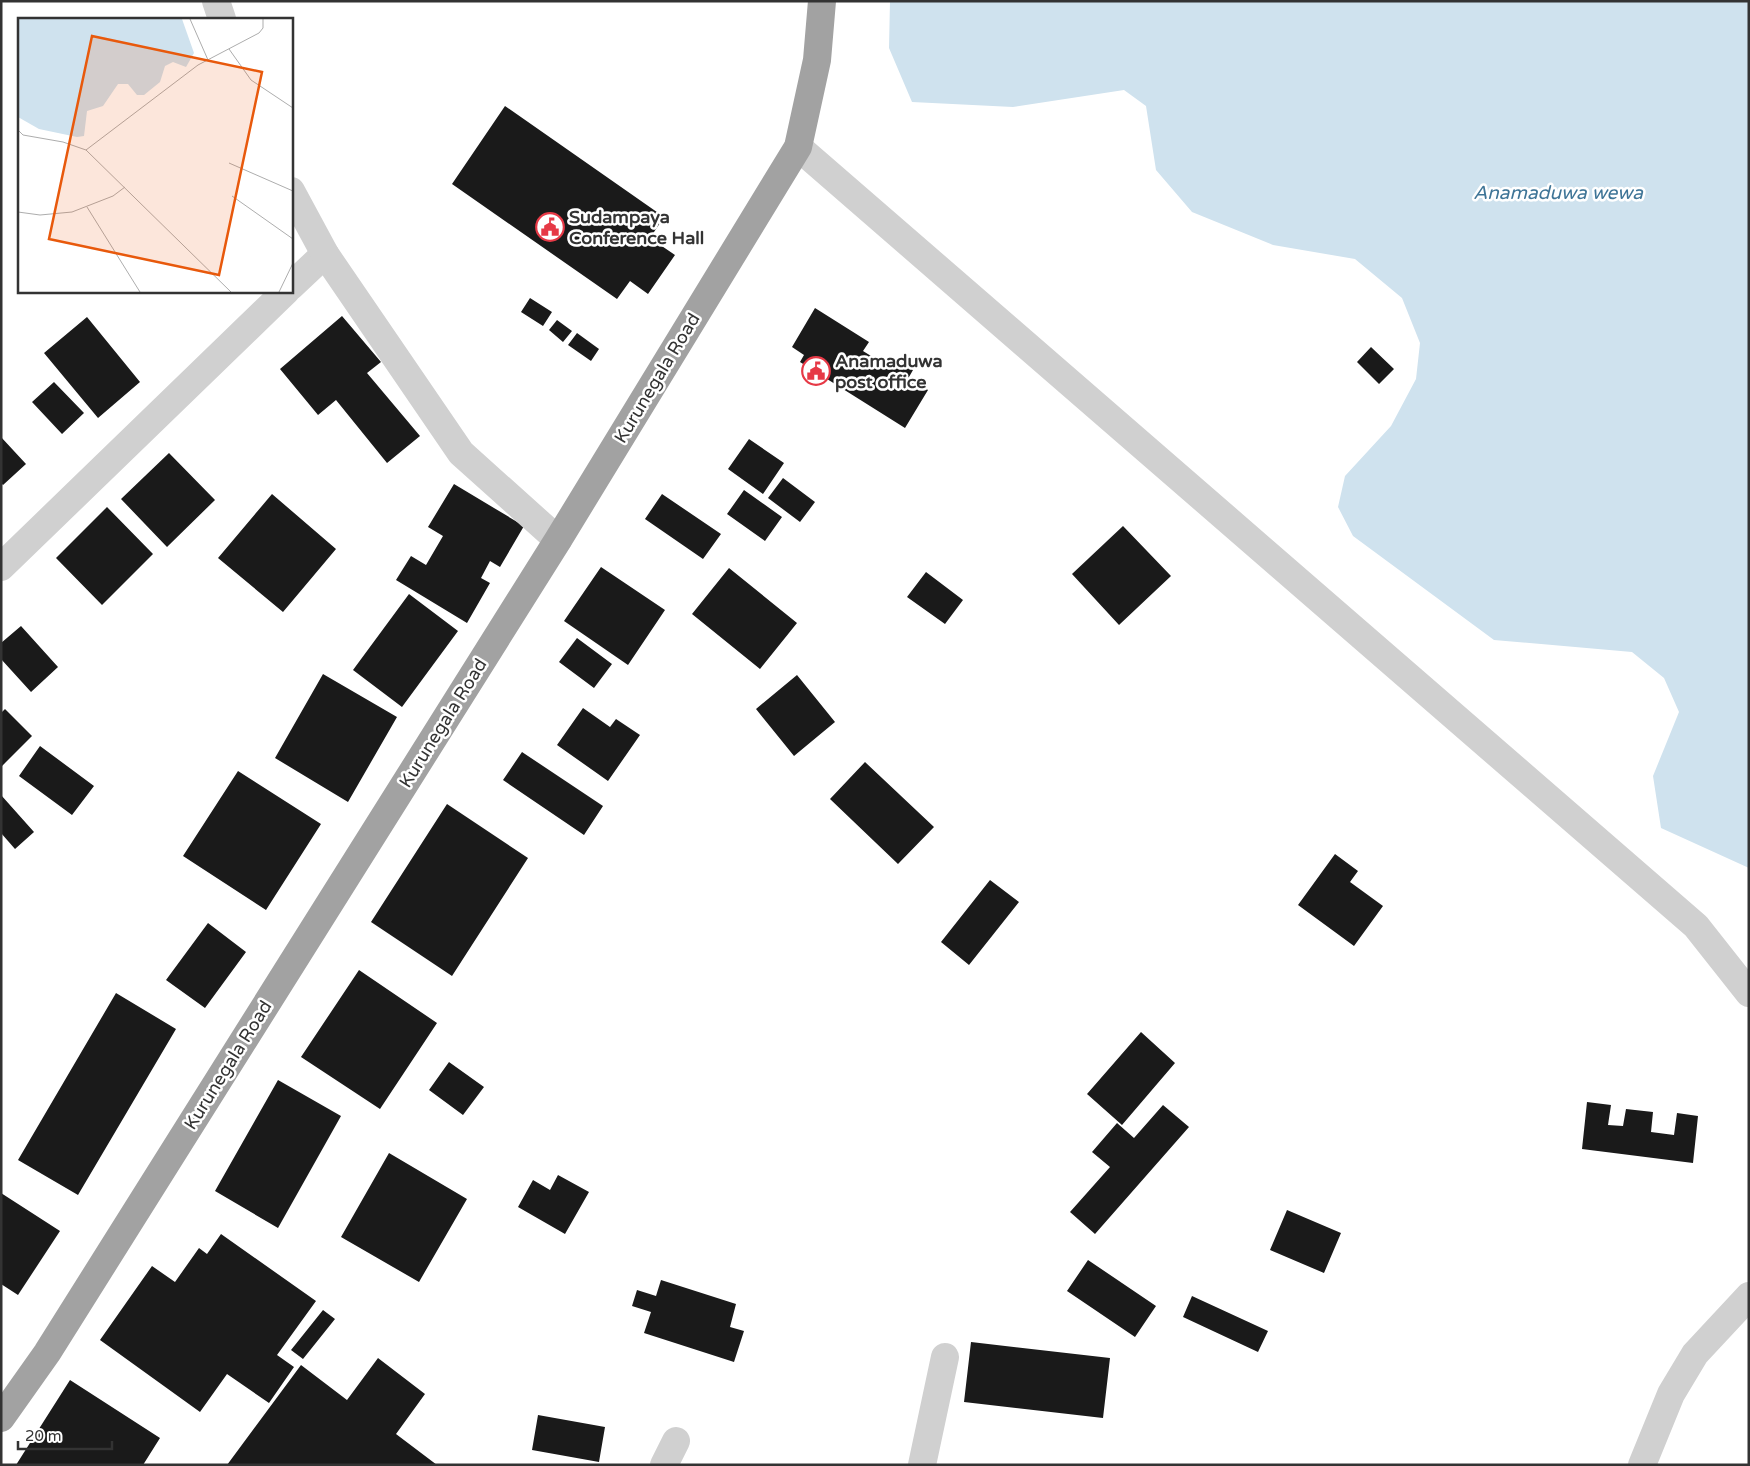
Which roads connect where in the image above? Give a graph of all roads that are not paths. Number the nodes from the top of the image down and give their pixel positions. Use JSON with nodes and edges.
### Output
{"nodes":[{"id":1,"x":216,"y":1,"type":"edge"},
{"id":2,"x":822,"y":1,"type":"edge"},
{"id":3,"x":222,"y":18,"type":"edge"},
{"id":4,"x":798,"y":147,"type":"junction"},
{"id":5,"x":292,"y":193,"type":"edge"},
{"id":6,"x":325,"y":254,"type":"junction"},
{"id":7,"x":292,"y":285,"type":"edge"},
{"id":8,"x":285,"y":292,"type":"edge"},
{"id":9,"x":558,"y":540,"type":"junction"},
{"id":10,"x":1,"y":567,"type":"edge"},
{"id":11,"x":1749,"y":993,"type":"edge"},
{"id":12,"x":1749,"y":1296,"type":"edge"},
{"id":13,"x":945,"y":1357,"type":"dead end"},
{"id":14,"x":1,"y":1418,"type":"edge"},
{"id":15,"x":676,"y":1441,"type":"dead end"},
{"id":16,"x":664,"y":1465,"type":"edge"},
{"id":17,"x":922,"y":1465,"type":"edge"},
{"id":18,"x":1642,"y":1465,"type":"edge"}],
"edges":[{"from":1,"to":3,"type":"street"},
{"from":2,"to":4,"type":"highway","name":"Kurunegala Road"},
{"from":4,"to":9,"type":"highway","name":"Kurunegala Road"},
{"from":4,"to":11,"type":"street"},
{"from":5,"to":6,"type":"street"},
{"from":6,"to":7,"type":"street"},
{"from":6,"to":9,"type":"street"},
{"from":8,"to":10,"type":"street"},
{"from":9,"to":14,"type":"highway","name":"Kurunegala Road"},
{"from":12,"to":18,"type":"street"},
{"from":13,"to":17,"type":"street"},
{"from":15,"to":16,"type":"street"}]}
